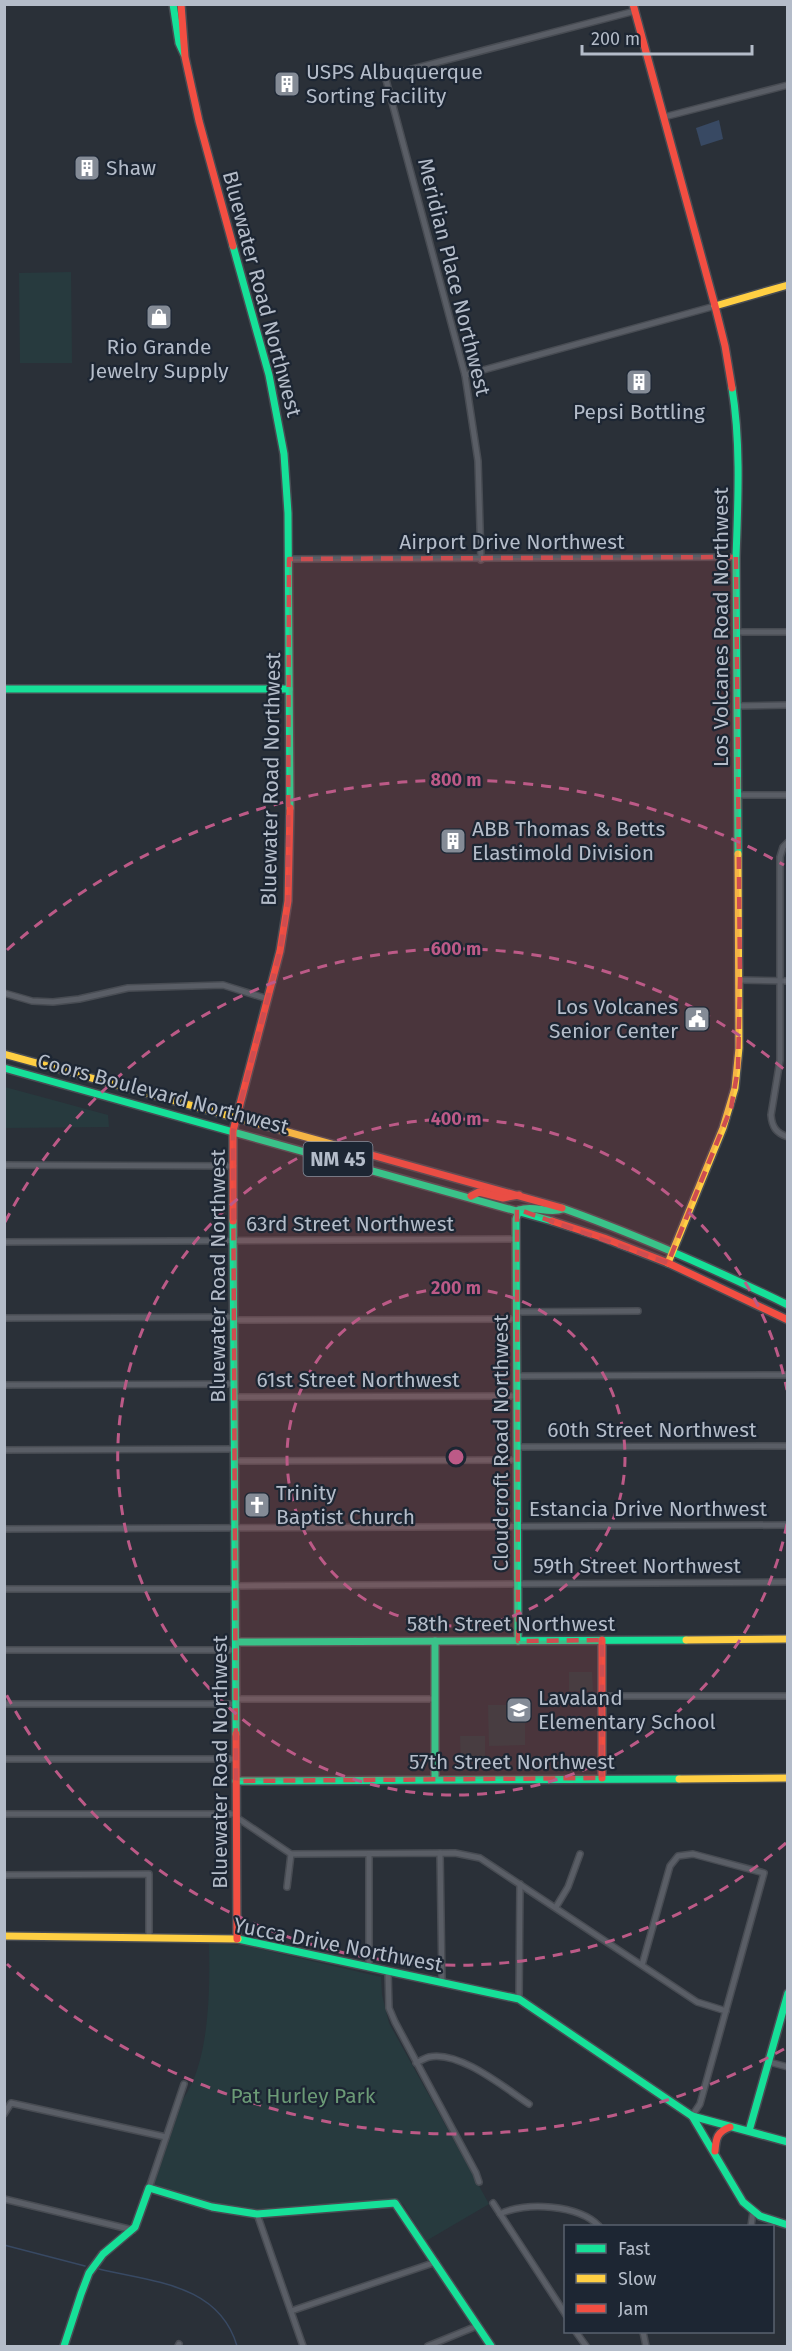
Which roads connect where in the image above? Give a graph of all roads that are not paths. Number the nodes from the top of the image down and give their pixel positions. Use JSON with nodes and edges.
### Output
{"nodes":[{"id":1,"x":181,"y":4,"type":"edge"},
{"id":2,"x":171,"y":6,"type":"edge"},
{"id":3,"x":634,"y":8,"type":"edge"},
{"id":4,"x":185,"y":57,"type":"junction"},
{"id":5,"x":788,"y":85,"type":"edge"},
{"id":6,"x":664,"y":117,"type":"junction"},
{"id":7,"x":788,"y":285,"type":"edge"},
{"id":8,"x":716,"y":306,"type":"junction"},
{"id":9,"x":465,"y":375,"type":"junction"},
{"id":10,"x":736,"y":558,"type":"junction"},
{"id":11,"x":289,"y":559,"type":"junction"},
{"id":12,"x":482,"y":560,"type":"junction"},
{"id":13,"x":738,"y":632,"type":"junction"},
{"id":14,"x":788,"y":632,"type":"edge"},
{"id":15,"x":4,"y":689,"type":"edge"},
{"id":16,"x":289,"y":689,"type":"junction"},
{"id":17,"x":788,"y":705,"type":"edge"},
{"id":18,"x":737,"y":706,"type":"junction"},
{"id":19,"x":739,"y":795,"type":"junction"},
{"id":20,"x":788,"y":795,"type":"edge"},
{"id":21,"x":785,"y":844,"type":"edge"},
{"id":22,"x":740,"y":980,"type":"junction"},
{"id":23,"x":780,"y":981,"type":"junction"},
{"id":24,"x":788,"y":981,"type":"edge"},
{"id":25,"x":4,"y":993,"type":"edge"},
{"id":26,"x":268,"y":999,"type":"junction"},
{"id":27,"x":5,"y":1054,"type":"edge"},
{"id":28,"x":4,"y":1068,"type":"edge"},
{"id":29,"x":236,"y":1117,"type":"junction"},
{"id":30,"x":233,"y":1131,"type":"junction"},
{"id":31,"x":788,"y":1137,"type":"edge"},
{"id":32,"x":4,"y":1166,"type":"edge"},
{"id":33,"x":234,"y":1166,"type":"junction"},
{"id":34,"x":519,"y":1195,"type":"junction"},
{"id":35,"x":471,"y":1196,"type":"junction"},
{"id":36,"x":563,"y":1209,"type":"junction"},
{"id":37,"x":519,"y":1210,"type":"junction"},
{"id":38,"x":516,"y":1239,"type":"junction"},
{"id":39,"x":4,"y":1242,"type":"edge"},
{"id":40,"x":234,"y":1242,"type":"junction"},
{"id":41,"x":672,"y":1250,"type":"junction"},
{"id":42,"x":668,"y":1263,"type":"junction"},
{"id":43,"x":738,"y":1295,"type":"junction"},
{"id":44,"x":786,"y":1304,"type":"edge"},
{"id":45,"x":638,"y":1311,"type":"dead end"},
{"id":46,"x":517,"y":1315,"type":"junction"},
{"id":47,"x":4,"y":1318,"type":"edge"},
{"id":48,"x":234,"y":1318,"type":"junction"},
{"id":49,"x":788,"y":1320,"type":"edge"},
{"id":50,"x":788,"y":1375,"type":"edge"},
{"id":51,"x":517,"y":1376,"type":"junction"},
{"id":52,"x":234,"y":1384,"type":"junction"},
{"id":53,"x":4,"y":1385,"type":"edge"},
{"id":54,"x":517,"y":1396,"type":"junction"},
{"id":55,"x":234,"y":1397,"type":"junction"},
{"id":56,"x":788,"y":1446,"type":"edge"},
{"id":57,"x":517,"y":1447,"type":"junction"},
{"id":58,"x":235,"y":1449,"type":"junction"},
{"id":59,"x":4,"y":1450,"type":"edge"},
{"id":60,"x":517,"y":1460,"type":"junction"},
{"id":61,"x":235,"y":1461,"type":"junction"},
{"id":62,"x":788,"y":1525,"type":"edge"},
{"id":63,"x":517,"y":1526,"type":"junction"},
{"id":64,"x":235,"y":1527,"type":"junction"},
{"id":65,"x":4,"y":1528,"type":"edge"},
{"id":66,"x":788,"y":1582,"type":"edge"},
{"id":67,"x":518,"y":1583,"type":"junction"},
{"id":68,"x":235,"y":1587,"type":"junction"},
{"id":69,"x":4,"y":1589,"type":"edge"},
{"id":70,"x":788,"y":1639,"type":"edge"},
{"id":71,"x":602,"y":1640,"type":"junction"},
{"id":72,"x":435,"y":1641,"type":"junction"},
{"id":73,"x":518,"y":1641,"type":"junction"},
{"id":74,"x":236,"y":1646,"type":"junction"},
{"id":75,"x":4,"y":1650,"type":"edge"},
{"id":76,"x":602,"y":1696,"type":"junction"},
{"id":77,"x":788,"y":1696,"type":"edge"},
{"id":78,"x":435,"y":1699,"type":"junction"},
{"id":79,"x":236,"y":1701,"type":"junction"},
{"id":80,"x":4,"y":1704,"type":"edge"},
{"id":81,"x":4,"y":1759,"type":"edge"},
{"id":82,"x":236,"y":1759,"type":"junction"},
{"id":83,"x":602,"y":1778,"type":"junction"},
{"id":84,"x":788,"y":1778,"type":"edge"},
{"id":85,"x":435,"y":1779,"type":"junction"},
{"id":86,"x":236,"y":1780,"type":"junction"},
{"id":87,"x":4,"y":1814,"type":"edge"},
{"id":88,"x":236,"y":1816,"type":"junction"},
{"id":89,"x":440,"y":1853,"type":"junction"},
{"id":90,"x":291,"y":1854,"type":"junction"},
{"id":91,"x":580,"y":1854,"type":"dead end"},
{"id":92,"x":369,"y":1855,"type":"junction"},
{"id":93,"x":4,"y":1875,"type":"edge"},
{"id":94,"x":520,"y":1884,"type":"junction"},
{"id":95,"x":287,"y":1887,"type":"dead end"},
{"id":96,"x":556,"y":1907,"type":"junction"},
{"id":97,"x":4,"y":1936,"type":"edge"},
{"id":98,"x":149,"y":1937,"type":"junction"},
{"id":99,"x":237,"y":1939,"type":"junction"},
{"id":100,"x":642,"y":1965,"type":"junction"},
{"id":101,"x":369,"y":1966,"type":"junction"},
{"id":102,"x":388,"y":1971,"type":"junction"},
{"id":103,"x":442,"y":1982,"type":"junction"},
{"id":104,"x":788,"y":1993,"type":"edge"},
{"id":105,"x":519,"y":1999,"type":"junction"},
{"id":106,"x":726,"y":2011,"type":"junction"},
{"id":107,"x":768,"y":2062,"type":"junction"},
{"id":108,"x":416,"y":2063,"type":"junction"},
{"id":109,"x":788,"y":2067,"type":"edge"},
{"id":110,"x":184,"y":2084,"type":"dead end"},
{"id":111,"x":529,"y":2104,"type":"dead end"},
{"id":112,"x":4,"y":2114,"type":"edge"},
{"id":113,"x":692,"y":2116,"type":"junction"},
{"id":114,"x":730,"y":2127,"type":"junction"},
{"id":115,"x":749,"y":2132,"type":"junction"},
{"id":116,"x":166,"y":2137,"type":"junction"},
{"id":117,"x":788,"y":2142,"type":"edge"},
{"id":118,"x":715,"y":2153,"type":"junction"},
{"id":119,"x":478,"y":2182,"type":"dead end"},
{"id":120,"x":149,"y":2188,"type":"junction"},
{"id":121,"x":4,"y":2199,"type":"edge"},
{"id":122,"x":493,"y":2203,"type":"dead end"},
{"id":123,"x":753,"y":2212,"type":"junction"},
{"id":124,"x":257,"y":2214,"type":"junction"},
{"id":125,"x":500,"y":2214,"type":"junction"},
{"id":126,"x":598,"y":2225,"type":"edge"},
{"id":127,"x":751,"y":2225,"type":"edge"},
{"id":128,"x":788,"y":2225,"type":"edge"},
{"id":129,"x":133,"y":2230,"type":"junction"},
{"id":130,"x":436,"y":2262,"type":"junction"},
{"id":131,"x":291,"y":2311,"type":"junction"},
{"id":132,"x":564,"y":2312,"type":"edge"},
{"id":133,"x":477,"y":2326,"type":"junction"},
{"id":134,"x":577,"y":2333,"type":"edge"},
{"id":135,"x":64,"y":2346,"type":"edge"},
{"id":136,"x":303,"y":2346,"type":"edge"},
{"id":137,"x":428,"y":2346,"type":"edge"},
{"id":138,"x":491,"y":2346,"type":"edge"},
{"id":139,"x":586,"y":2346,"type":"edge"}],
"edges":[{"from":1,"to":4,"type":"street","name":"Bluewater Road Northwest"},
{"from":2,"to":4,"type":"street","name":"Bluewater Road Northwest"},
{"from":3,"to":6,"type":"street","name":"Los Volcanes Road Northwest"},
{"from":3,"to":9,"type":"street","name":"Meridian Place Northwest"},
{"from":4,"to":11,"type":"street","name":"Bluewater Road Northwest"},
{"from":5,"to":6,"type":"street"},
{"from":6,"to":8,"type":"street","name":"Los Volcanes Road Northwest"},
{"from":7,"to":8,"type":"street"},
{"from":8,"to":9,"type":"street"},
{"from":8,"to":10,"type":"street","name":"Los Volcanes Road Northwest"},
{"from":9,"to":12,"type":"street","name":"Meridian Place Northwest"},
{"from":10,"to":12,"type":"street","name":"Airport Drive Northwest"},
{"from":10,"to":13,"type":"street","name":"Los Volcanes Road Northwest"},
{"from":11,"to":12,"type":"street","name":"Airport Drive Northwest"},
{"from":11,"to":16,"type":"street","name":"Bluewater Road Northwest"},
{"from":13,"to":14,"type":"street"},
{"from":13,"to":18,"type":"street","name":"Los Volcanes Road Northwest"},
{"from":15,"to":16,"type":"street"},
{"from":16,"to":26,"type":"street","name":"Bluewater Road Northwest"},
{"from":17,"to":18,"type":"street"},
{"from":18,"to":19,"type":"street","name":"Los Volcanes Road Northwest"},
{"from":19,"to":20,"type":"street"},
{"from":19,"to":22,"type":"street","name":"Los Volcanes Road Northwest"},
{"from":21,"to":23,"type":"street"},
{"from":22,"to":23,"type":"street"},
{"from":22,"to":41,"type":"street","name":"Los Volcanes Road Northwest"},
{"from":23,"to":24,"type":"street"},
{"from":23,"to":31,"type":"street"},
{"from":25,"to":26,"type":"street"},
{"from":26,"to":29,"type":"street","name":"Bluewater Road Northwest"},
{"from":27,"to":29,"type":"street","name":"Coors Boulevard Northwest","number":"NM 45"},
{"from":28,"to":30,"type":"street","name":"Coors Boulevard Northwest","number":"NM 45"},
{"from":29,"to":30,"type":"street","name":"Bluewater Road Northwest"},
{"from":29,"to":34,"type":"street","name":"Coors Boulevard Northwest","number":"NM 45"},
{"from":30,"to":33,"type":"street","name":"Bluewater Road Northwest"},
{"from":30,"to":35,"type":"street","name":"Coors Boulevard Northwest","number":"NM 45"},
{"from":32,"to":33,"type":"street"},
{"from":33,"to":40,"type":"street","name":"Bluewater Road Northwest"},
{"from":34,"to":35,"type":"street"},
{"from":34,"to":36,"type":"street","name":"Coors Boulevard Northwest","number":"NM 45"},
{"from":35,"to":37,"type":"street","name":"Coors Boulevard Northwest","number":"NM 45"},
{"from":36,"to":37,"type":"street"},
{"from":36,"to":41,"type":"street","name":"Coors Boulevard Northwest","number":"NM 45"},
{"from":37,"to":38,"type":"street","name":"Cloudcroft Road Northwest"},
{"from":37,"to":42,"type":"street","name":"Coors Boulevard Northwest","number":"NM 45"},
{"from":38,"to":40,"type":"street","name":"63rd Street Northwest"},
{"from":38,"to":46,"type":"street","name":"Cloudcroft Road Northwest"},
{"from":39,"to":40,"type":"street","name":"63rd Street Northwest"},
{"from":40,"to":48,"type":"street","name":"Bluewater Road Northwest"},
{"from":41,"to":42,"type":"street","name":"Los Volcanes Road Northwest"},
{"from":41,"to":44,"type":"street","name":"Coors Boulevard Northwest","number":"NM 45"},
{"from":42,"to":43,"type":"street","name":"Coors Boulevard Northwest","number":"NM 45"},
{"from":43,"to":44,"type":"street"},
{"from":43,"to":49,"type":"street","name":"Coors Boulevard Northwest","number":"NM 45"},
{"from":45,"to":46,"type":"street"},
{"from":46,"to":48,"type":"street"},
{"from":46,"to":51,"type":"street","name":"Cloudcroft Road Northwest"},
{"from":47,"to":48,"type":"street"},
{"from":48,"to":52,"type":"street","name":"Bluewater Road Northwest"},
{"from":50,"to":51,"type":"street"},
{"from":51,"to":54,"type":"street","name":"Cloudcroft Road Northwest"},
{"from":52,"to":53,"type":"street","name":"61st Street Northwest"},
{"from":52,"to":55,"type":"street","name":"Bluewater Road Northwest"},
{"from":54,"to":55,"type":"street","name":"61st Street Northwest"},
{"from":54,"to":57,"type":"street","name":"Cloudcroft Road Northwest"},
{"from":55,"to":58,"type":"street","name":"Bluewater Road Northwest"},
{"from":56,"to":57,"type":"street","name":"60th Street Northwest"},
{"from":57,"to":60,"type":"street","name":"Cloudcroft Road Northwest"},
{"from":58,"to":59,"type":"street"},
{"from":58,"to":61,"type":"street","name":"Bluewater Road Northwest"},
{"from":60,"to":61,"type":"street"},
{"from":60,"to":63,"type":"street","name":"Cloudcroft Road Northwest"},
{"from":61,"to":64,"type":"street","name":"Bluewater Road Northwest"},
{"from":62,"to":63,"type":"street","name":"Estancia Drive Northwest"},
{"from":63,"to":64,"type":"street","name":"Estancia Drive Northwest"},
{"from":63,"to":67,"type":"street","name":"Cloudcroft Road Northwest"},
{"from":64,"to":65,"type":"street","name":"Estancia Drive Northwest"},
{"from":64,"to":68,"type":"street","name":"Bluewater Road Northwest"},
{"from":66,"to":67,"type":"street","name":"59th Street Northwest"},
{"from":67,"to":68,"type":"street","name":"59th Street Northwest"},
{"from":67,"to":73,"type":"street","name":"Cloudcroft Road Northwest"},
{"from":68,"to":69,"type":"street","name":"59th Street Northwest"},
{"from":68,"to":74,"type":"street","name":"Bluewater Road Northwest"},
{"from":70,"to":71,"type":"street","name":"58th Street Northwest"},
{"from":71,"to":73,"type":"street","name":"58th Street Northwest"},
{"from":71,"to":76,"type":"street"},
{"from":72,"to":73,"type":"street","name":"58th Street Northwest"},
{"from":72,"to":74,"type":"street","name":"58th Street Northwest"},
{"from":72,"to":78,"type":"street"},
{"from":74,"to":75,"type":"street","name":"58th Street Northwest"},
{"from":74,"to":79,"type":"street","name":"Bluewater Road Northwest"},
{"from":76,"to":77,"type":"street"},
{"from":76,"to":83,"type":"street"},
{"from":78,"to":79,"type":"street"},
{"from":78,"to":85,"type":"street"},
{"from":79,"to":80,"type":"street"},
{"from":79,"to":82,"type":"street","name":"Bluewater Road Northwest"},
{"from":81,"to":82,"type":"street"},
{"from":82,"to":86,"type":"street","name":"Bluewater Road Northwest"},
{"from":83,"to":84,"type":"street","name":"57th Street Northwest"},
{"from":83,"to":85,"type":"street","name":"57th Street Northwest"},
{"from":85,"to":86,"type":"street","name":"57th Street Northwest"},
{"from":86,"to":88,"type":"street","name":"Bluewater Road Northwest"},
{"from":87,"to":88,"type":"street"},
{"from":88,"to":90,"type":"street"},
{"from":88,"to":99,"type":"street","name":"Bluewater Road Northwest"},
{"from":89,"to":92,"type":"street"},
{"from":89,"to":94,"type":"street"},
{"from":89,"to":103,"type":"street"},
{"from":90,"to":92,"type":"street"},
{"from":90,"to":95,"type":"street"},
{"from":91,"to":96,"type":"street"},
{"from":92,"to":101,"type":"street"},
{"from":93,"to":98,"type":"street"},
{"from":94,"to":96,"type":"street"},
{"from":94,"to":105,"type":"street"},
{"from":96,"to":100,"type":"street"},
{"from":97,"to":98,"type":"street","name":"Yucca Drive Northwest"},
{"from":98,"to":99,"type":"street","name":"Yucca Drive Northwest"},
{"from":99,"to":101,"type":"street","name":"Yucca Drive Northwest"},
{"from":100,"to":106,"type":"street"},
{"from":100,"to":106,"type":"street"},
{"from":101,"to":102,"type":"street","name":"Yucca Drive Northwest"},
{"from":102,"to":103,"type":"street","name":"Yucca Drive Northwest"},
{"from":102,"to":108,"type":"street"},
{"from":103,"to":105,"type":"street","name":"Yucca Drive Northwest"},
{"from":104,"to":107,"type":"street"},
{"from":105,"to":113,"type":"street"},
{"from":106,"to":113,"type":"street"},
{"from":107,"to":109,"type":"street"},
{"from":107,"to":115,"type":"street"},
{"from":108,"to":111,"type":"street"},
{"from":108,"to":119,"type":"street"},
{"from":110,"to":116,"type":"street"},
{"from":112,"to":116,"type":"street"},
{"from":113,"to":114,"type":"street"},
{"from":113,"to":118,"type":"street"},
{"from":114,"to":115,"type":"street"},
{"from":114,"to":118,"type":"street"},
{"from":115,"to":117,"type":"street"},
{"from":116,"to":120,"type":"street"},
{"from":118,"to":123,"type":"street"},
{"from":120,"to":124,"type":"street"},
{"from":120,"to":129,"type":"street"},
{"from":121,"to":129,"type":"street"},
{"from":122,"to":125,"type":"street"},
{"from":123,"to":127,"type":"street"},
{"from":123,"to":128,"type":"street"},
{"from":124,"to":130,"type":"street"},
{"from":124,"to":131,"type":"street"},
{"from":125,"to":126,"type":"street"},
{"from":125,"to":132,"type":"street"},
{"from":129,"to":135,"type":"street"},
{"from":130,"to":131,"type":"street"},
{"from":130,"to":133,"type":"street"},
{"from":131,"to":136,"type":"street"},
{"from":133,"to":137,"type":"street"},
{"from":133,"to":138,"type":"street"},
{"from":134,"to":139,"type":"street"}]}
